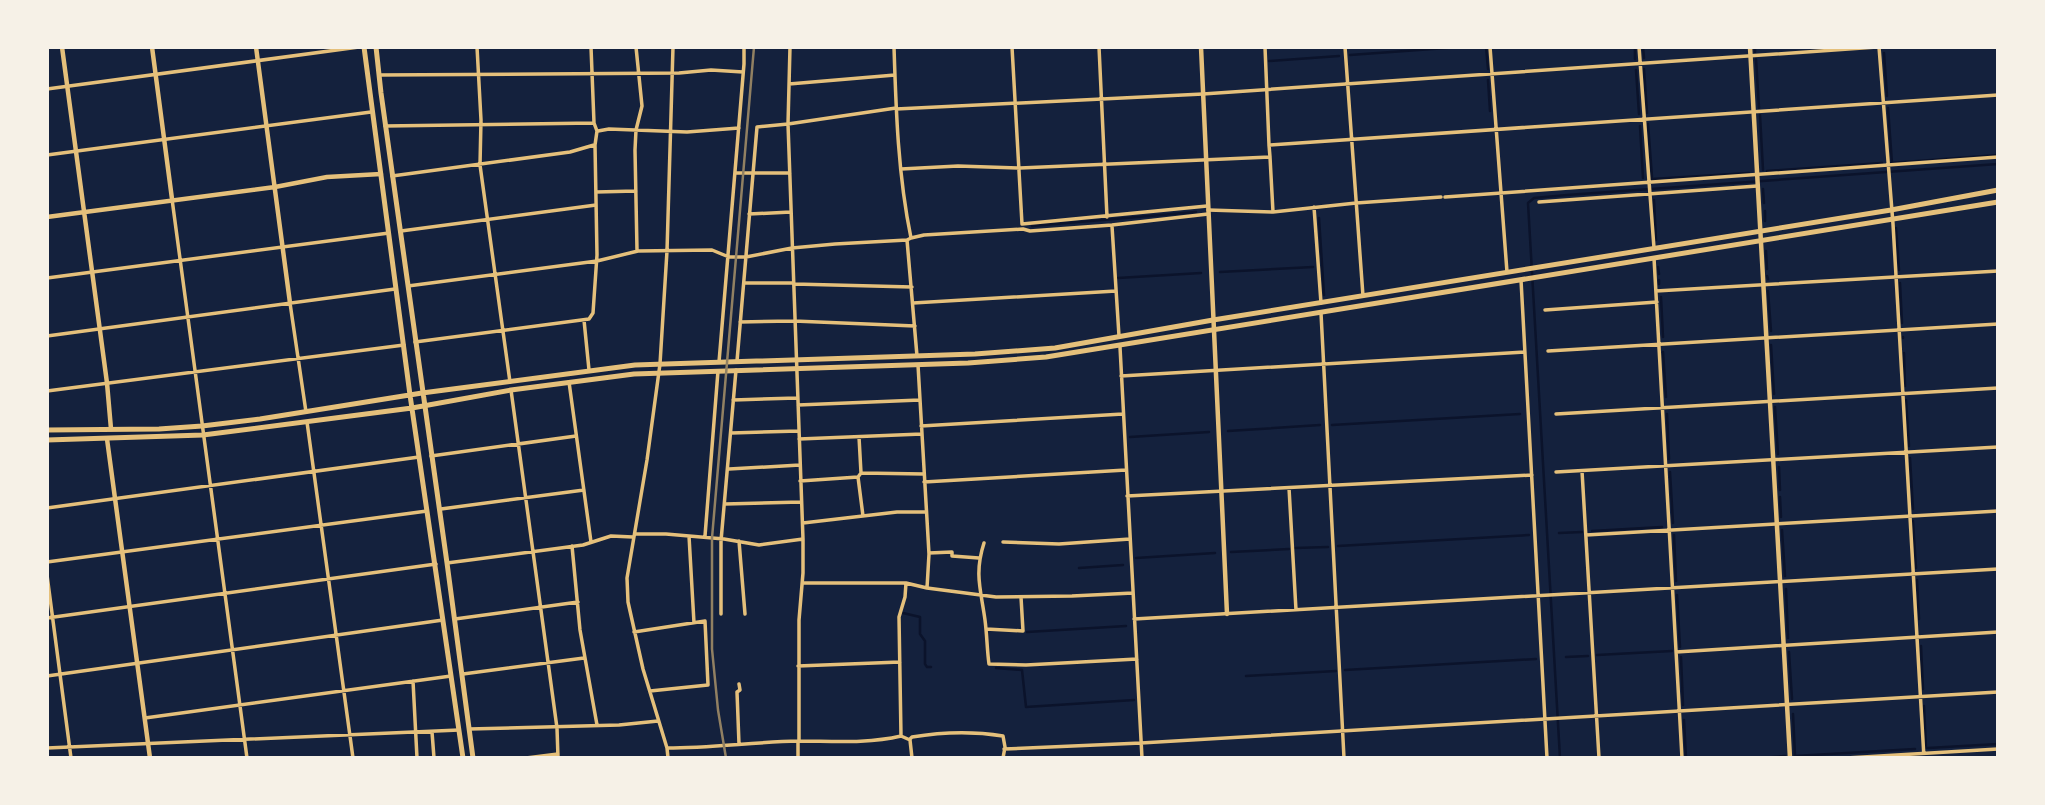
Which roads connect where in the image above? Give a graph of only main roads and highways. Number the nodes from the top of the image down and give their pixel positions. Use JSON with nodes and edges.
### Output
{"nodes":[{"id":1,"x":361,"y":47,"type":"edge"},
{"id":2,"x":376,"y":47,"type":"edge"},
{"id":3,"x":1998,"y":190,"type":"edge"},
{"id":4,"x":1998,"y":202,"type":"edge"},
{"id":5,"x":422,"y":393,"type":"junction"},
{"id":6,"x":410,"y":395,"type":"junction"},
{"id":7,"x":424,"y":406,"type":"junction"},
{"id":8,"x":412,"y":408,"type":"junction"},
{"id":9,"x":47,"y":430,"type":"edge"},
{"id":10,"x":47,"y":440,"type":"edge"},
{"id":11,"x":463,"y":758,"type":"edge"},
{"id":12,"x":472,"y":758,"type":"edge"}],
"edges":[{"from":1,"to":6,"type":"main road"},
{"from":2,"to":5,"type":"main road"},
{"from":3,"to":5,"type":"main road"},
{"from":4,"to":7,"type":"main road"},
{"from":5,"to":6,"type":"main road"},
{"from":5,"to":7,"type":"main road"},
{"from":6,"to":8,"type":"main road"},
{"from":6,"to":9,"type":"main road"},
{"from":7,"to":8,"type":"main road"},
{"from":7,"to":12,"type":"main road"},
{"from":8,"to":10,"type":"main road"},
{"from":8,"to":11,"type":"main road"}]}
